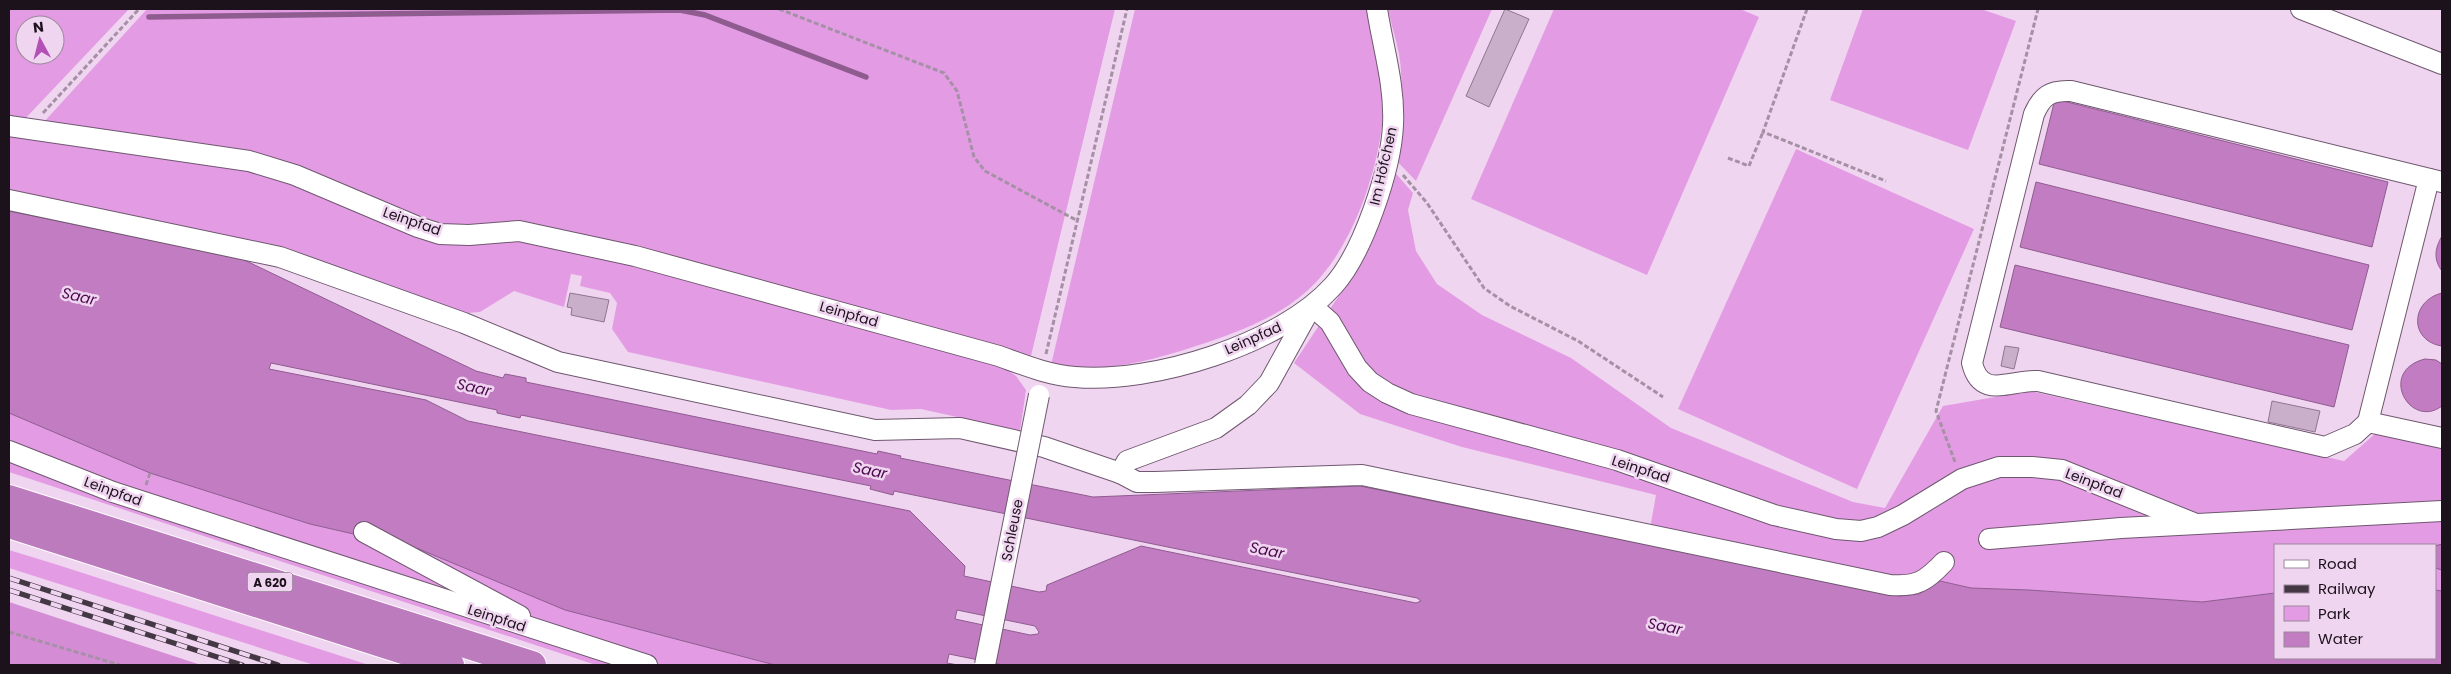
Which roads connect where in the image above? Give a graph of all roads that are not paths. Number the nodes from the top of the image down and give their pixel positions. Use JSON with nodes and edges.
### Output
{"nodes":[{"id":1,"x":1377,"y":9,"type":"edge"},
{"id":2,"x":2301,"y":9,"type":"edge"},
{"id":3,"x":2442,"y":64,"type":"edge"},
{"id":4,"x":18,"y":127,"type":"edge"},
{"id":5,"x":2436,"y":180,"type":"edge"},
{"id":6,"x":9,"y":200,"type":"edge"},
{"id":7,"x":1312,"y":306,"type":"junction"},
{"id":8,"x":1042,"y":372,"type":"junction"},
{"id":9,"x":2368,"y":422,"type":"junction"},
{"id":10,"x":2442,"y":438,"type":"edge"},
{"id":11,"x":9,"y":451,"type":"edge"},
{"id":12,"x":1120,"y":472,"type":"junction"},
{"id":13,"x":9,"y":499,"type":"edge"},
{"id":14,"x":2442,"y":511,"type":"edge"},
{"id":15,"x":9,"y":524,"type":"edge"},
{"id":16,"x":2196,"y":524,"type":"junction"},
{"id":17,"x":364,"y":532,"type":"dead end"},
{"id":18,"x":1989,"y":539,"type":"dead end"},
{"id":19,"x":1944,"y":562,"type":"dead end"},
{"id":20,"x":566,"y":641,"type":"junction"},
{"id":21,"x":450,"y":665,"type":"edge"},
{"id":22,"x":532,"y":665,"type":"edge"},
{"id":23,"x":647,"y":665,"type":"edge"},
{"id":24,"x":985,"y":665,"type":"edge"}],
"edges":[{"from":1,"to":7,"type":"street","name":"Im Höfchen"},
{"from":2,"to":3,"type":"street"},
{"from":4,"to":8,"type":"street","name":"Leinpfad"},
{"from":5,"to":9,"type":"street"},
{"from":5,"to":9,"type":"street"},
{"from":6,"to":12,"type":"street"},
{"from":7,"to":8,"type":"street","name":"Leinpfad"},
{"from":7,"to":12,"type":"street"},
{"from":7,"to":16,"type":"street","name":"Leinpfad"},
{"from":8,"to":24,"type":"street","name":"Schleuse","bridge":true},
{"from":9,"to":10,"type":"street"},
{"from":11,"to":20,"type":"street","name":"Leinpfad"},
{"from":12,"to":19,"type":"street"},
{"from":13,"to":22,"type":"highway","number":"A 620"},
{"from":14,"to":16,"type":"street","name":"Leinpfad"},
{"from":15,"to":21,"type":"highway","number":"A 620"},
{"from":16,"to":18,"type":"street"},
{"from":17,"to":20,"type":"street"},
{"from":20,"to":23,"type":"street","name":"Leinpfad"}]}
